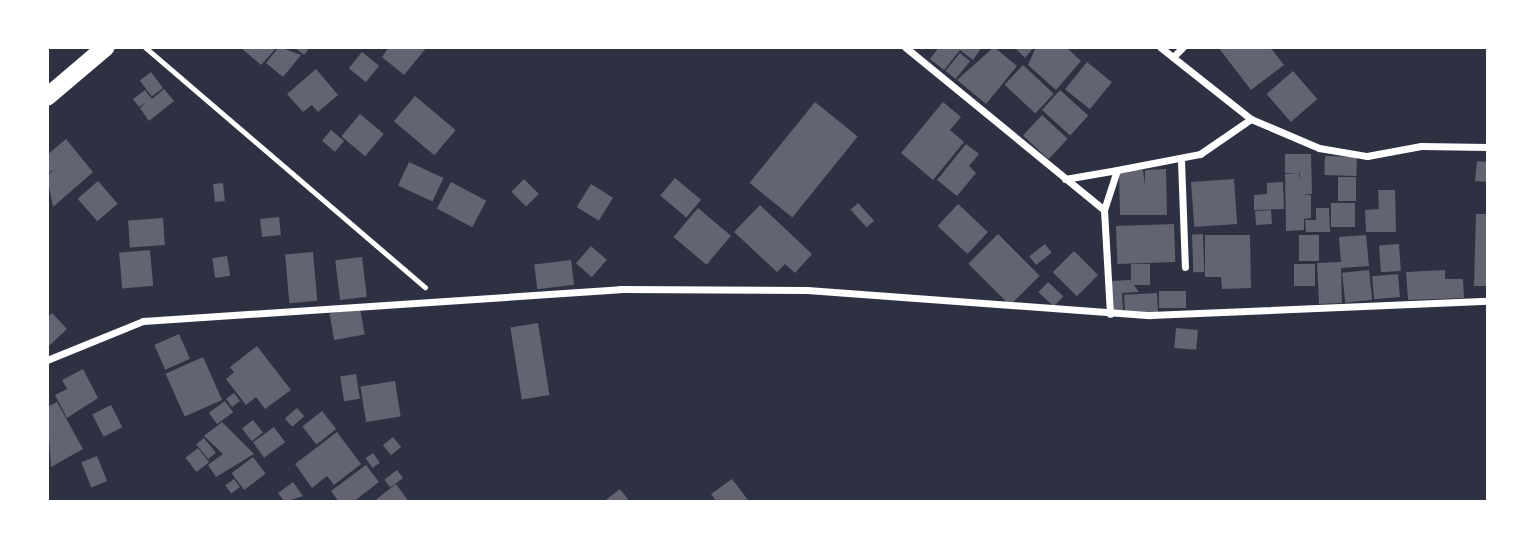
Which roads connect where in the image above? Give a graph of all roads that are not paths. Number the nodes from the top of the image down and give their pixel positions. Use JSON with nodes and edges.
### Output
{"nodes":[{"id":1,"x":106,"y":47,"type":"edge"},
{"id":2,"x":905,"y":47,"type":"edge"},
{"id":3,"x":1160,"y":47,"type":"edge"},
{"id":4,"x":1183,"y":47,"type":"edge"},
{"id":5,"x":1173,"y":57,"type":"junction"},
{"id":6,"x":47,"y":97,"type":"edge"},
{"id":7,"x":1251,"y":119,"type":"junction"},
{"id":8,"x":1488,"y":147,"type":"edge"},
{"id":9,"x":1181,"y":160,"type":"junction"},
{"id":10,"x":1117,"y":170,"type":"junction"},
{"id":11,"x":1065,"y":179,"type":"junction"},
{"id":12,"x":1104,"y":210,"type":"junction"},
{"id":13,"x":1185,"y":267,"type":"dead end"},
{"id":14,"x":1488,"y":301,"type":"edge"},
{"id":15,"x":1110,"y":314,"type":"junction"},
{"id":16,"x":47,"y":360,"type":"edge"}],
"edges":[{"from":1,"to":6,"type":"highway"},
{"from":2,"to":11,"type":"street"},
{"from":3,"to":5,"type":"street"},
{"from":4,"to":5,"type":"street"},
{"from":5,"to":7,"type":"street"},
{"from":7,"to":8,"type":"street"},
{"from":7,"to":9,"type":"street"},
{"from":9,"to":10,"type":"street"},
{"from":9,"to":13,"type":"street"},
{"from":10,"to":11,"type":"street"},
{"from":10,"to":12,"type":"street"},
{"from":11,"to":12,"type":"street"},
{"from":12,"to":15,"type":"street"},
{"from":14,"to":15,"type":"street"},
{"from":15,"to":16,"type":"street"}]}
